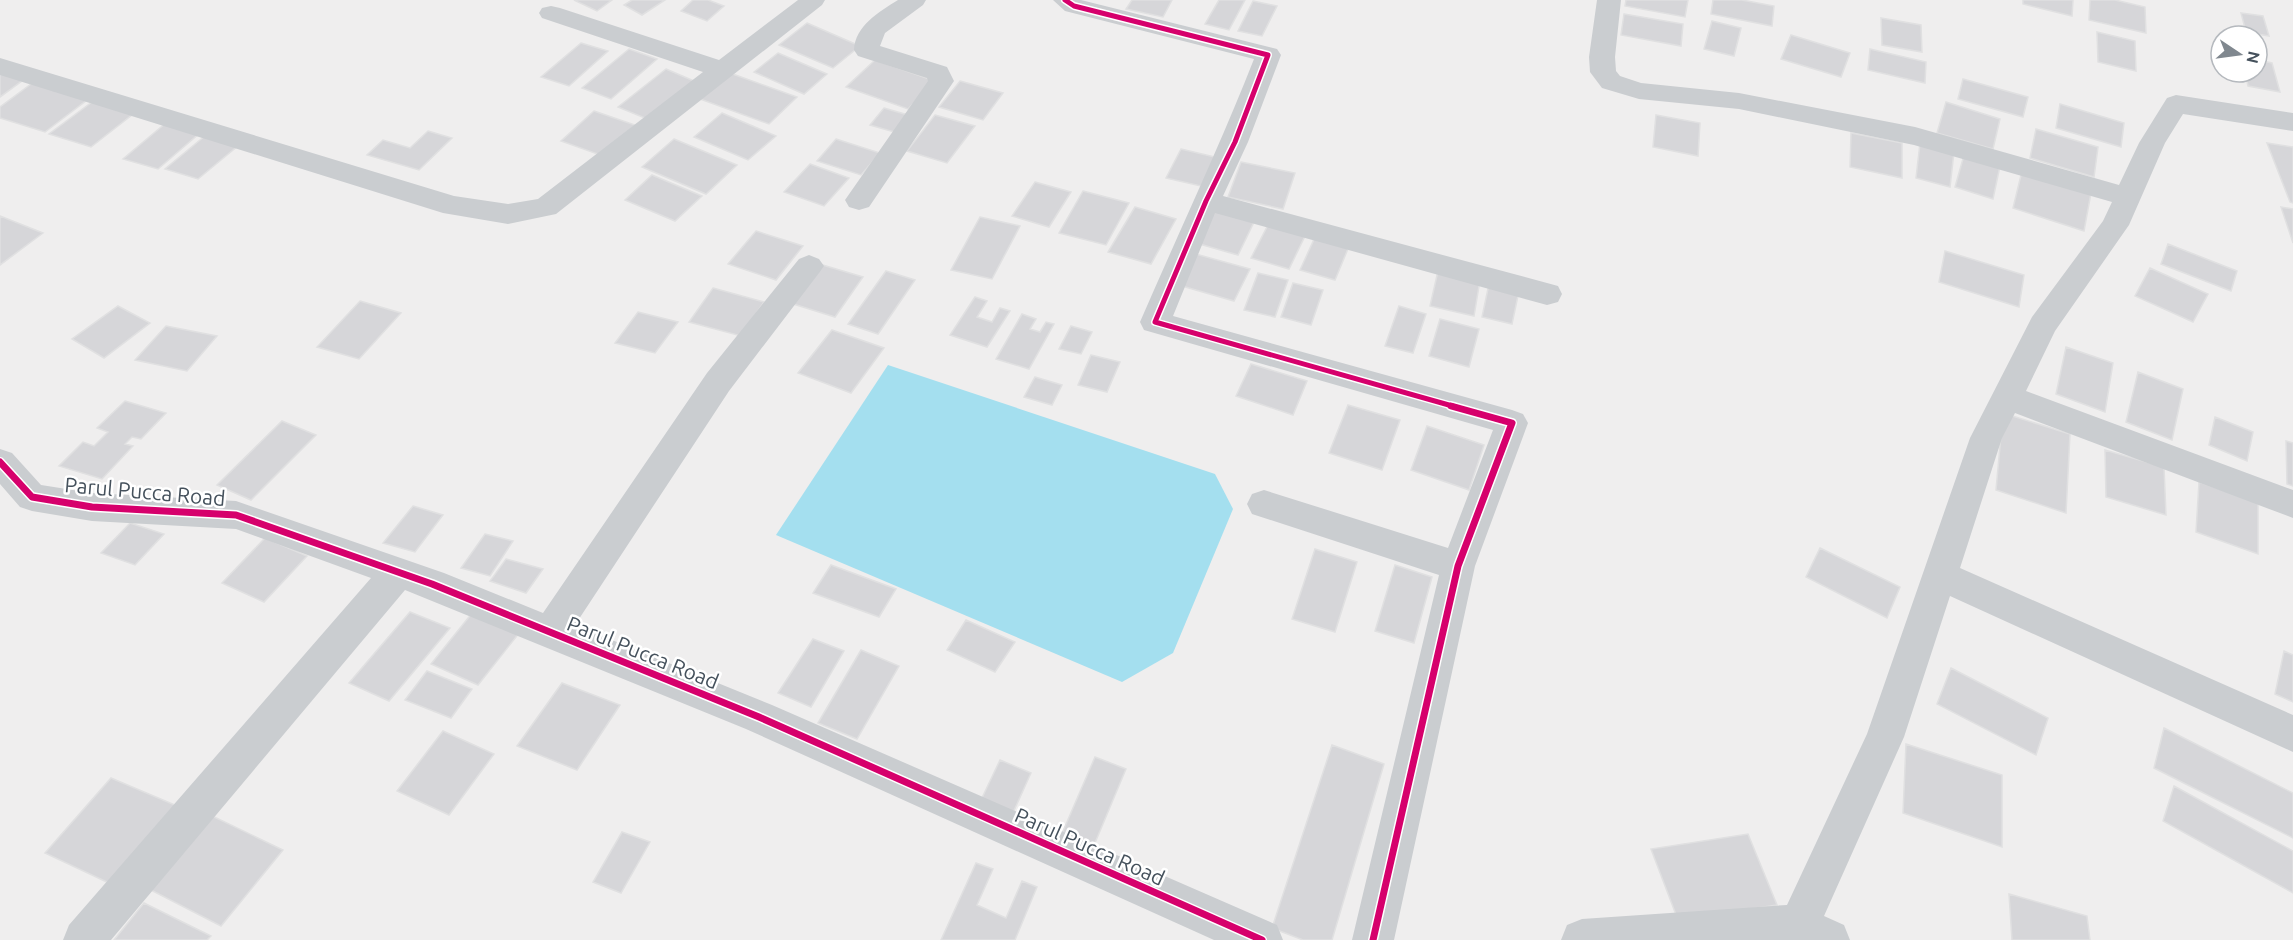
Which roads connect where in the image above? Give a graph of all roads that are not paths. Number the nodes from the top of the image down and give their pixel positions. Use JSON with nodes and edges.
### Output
{"nodes":[{"id":1,"x":813,"y":0,"type":"edge"},
{"id":2,"x":914,"y":0,"type":"edge"},
{"id":3,"x":1065,"y":0,"type":"edge"},
{"id":4,"x":1609,"y":0,"type":"edge"},
{"id":5,"x":551,"y":13,"type":"dead end"},
{"id":6,"x":0,"y":66,"type":"edge"},
{"id":7,"x":722,"y":70,"type":"junction"},
{"id":8,"x":2293,"y":122,"type":"edge"},
{"id":9,"x":2129,"y":197,"type":"junction"},
{"id":10,"x":859,"y":200,"type":"dead end"},
{"id":11,"x":1206,"y":201,"type":"junction"},
{"id":12,"x":809,"y":266,"type":"dead end"},
{"id":13,"x":1547,"y":294,"type":"dead end"},
{"id":14,"x":2007,"y":397,"type":"junction"},
{"id":15,"x":0,"y":462,"type":"edge"},
{"id":16,"x":1264,"y":504,"type":"dead end"},
{"id":17,"x":2293,"y":504,"type":"edge"},
{"id":18,"x":1458,"y":566,"type":"junction"},
{"id":19,"x":398,"y":572,"type":"junction"},
{"id":20,"x":1939,"y":575,"type":"junction"},
{"id":21,"x":550,"y":632,"type":"junction"},
{"id":22,"x":2293,"y":734,"type":"edge"},
{"id":23,"x":1814,"y":933,"type":"edge"},
{"id":24,"x":84,"y":940,"type":"edge"},
{"id":25,"x":1262,"y":940,"type":"edge"},
{"id":26,"x":1373,"y":940,"type":"edge"},
{"id":27,"x":1582,"y":940,"type":"edge"}],
"edges":[{"from":1,"to":7,"type":"street"},
{"from":2,"to":10,"type":"street"},
{"from":3,"to":11,"type":"street"},
{"from":4,"to":9,"type":"street"},
{"from":5,"to":7,"type":"street"},
{"from":6,"to":7,"type":"street"},
{"from":8,"to":9,"type":"street"},
{"from":9,"to":14,"type":"street"},
{"from":11,"to":13,"type":"street"},
{"from":11,"to":18,"type":"street"},
{"from":12,"to":21,"type":"street"},
{"from":14,"to":17,"type":"street"},
{"from":14,"to":20,"type":"street"},
{"from":15,"to":19,"type":"street","name":"Parul Pucca Road"},
{"from":16,"to":18,"type":"street"},
{"from":18,"to":26,"type":"street"},
{"from":19,"to":21,"type":"street","name":"Parul Pucca Road"},
{"from":19,"to":24,"type":"street"},
{"from":20,"to":22,"type":"street"},
{"from":20,"to":23,"type":"street"},
{"from":21,"to":25,"type":"street","name":"Parul Pucca Road"},
{"from":23,"to":27,"type":"street"}]}
